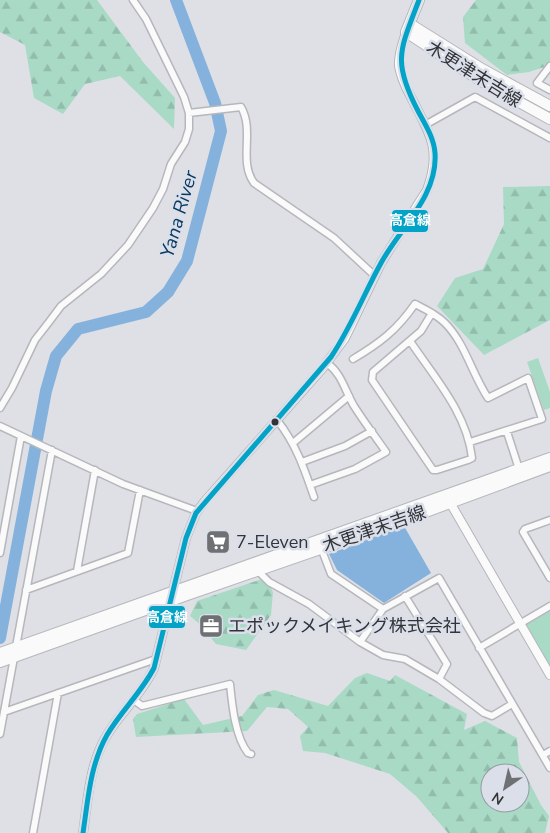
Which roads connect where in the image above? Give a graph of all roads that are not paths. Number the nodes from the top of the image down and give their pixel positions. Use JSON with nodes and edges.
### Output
{"nodes":[{"id":1,"x":133,"y":0,"type":"edge"},
{"id":2,"x":419,"y":0,"type":"edge"},
{"id":3,"x":408,"y":28,"type":"junction"},
{"id":4,"x":550,"y":66,"type":"edge"},
{"id":5,"x":537,"y":83,"type":"junction"},
{"id":6,"x":550,"y":90,"type":"edge"},
{"id":7,"x":526,"y":93,"type":"junction"},
{"id":8,"x":550,"y":106,"type":"edge"},
{"id":9,"x":189,"y":114,"type":"junction"},
{"id":10,"x":550,"y":119,"type":"edge"},
{"id":11,"x":426,"y":125,"type":"junction"},
{"id":12,"x":550,"y":138,"type":"edge"},
{"id":13,"x":375,"y":276,"type":"junction"},
{"id":14,"x":432,"y":313,"type":"junction"},
{"id":15,"x":410,"y":341,"type":"junction"},
{"id":16,"x":353,"y":359,"type":"dead end"},
{"id":17,"x":327,"y":363,"type":"junction"},
{"id":18,"x":349,"y":396,"type":"junction"},
{"id":19,"x":0,"y":408,"type":"edge"},
{"id":20,"x":277,"y":420,"type":"junction"},
{"id":21,"x":0,"y":426,"type":"edge"},
{"id":22,"x":372,"y":431,"type":"junction"},
{"id":23,"x":507,"y":432,"type":"junction"},
{"id":24,"x":23,"y":437,"type":"junction"},
{"id":25,"x":470,"y":442,"type":"junction"},
{"id":26,"x":293,"y":443,"type":"junction"},
{"id":27,"x":49,"y":449,"type":"junction"},
{"id":28,"x":550,"y":458,"type":"edge"},
{"id":29,"x":302,"y":462,"type":"junction"},
{"id":30,"x":550,"y":466,"type":"edge"},
{"id":31,"x":519,"y":469,"type":"junction"},
{"id":32,"x":95,"y":470,"type":"junction"},
{"id":33,"x":310,"y":485,"type":"junction"},
{"id":34,"x":140,"y":490,"type":"junction"},
{"id":35,"x":314,"y":497,"type":"dead end"},
{"id":36,"x":448,"y":499,"type":"junction"},
{"id":37,"x":197,"y":510,"type":"junction"},
{"id":38,"x":550,"y":520,"type":"edge"},
{"id":39,"x":321,"y":548,"type":"junction"},
{"id":40,"x":0,"y":553,"type":"edge"},
{"id":41,"x":257,"y":570,"type":"junction"},
{"id":42,"x":78,"y":571,"type":"junction"},
{"id":43,"x":550,"y":578,"type":"edge"},
{"id":44,"x":26,"y":590,"type":"junction"},
{"id":45,"x":172,"y":596,"type":"junction"},
{"id":46,"x":405,"y":596,"type":"junction"},
{"id":47,"x":550,"y":606,"type":"edge"},
{"id":48,"x":383,"y":609,"type":"junction"},
{"id":49,"x":520,"y":624,"type":"junction"},
{"id":50,"x":360,"y":642,"type":"junction"},
{"id":51,"x":479,"y":648,"type":"junction"},
{"id":52,"x":15,"y":652,"type":"junction"},
{"id":53,"x":0,"y":653,"type":"edge"},
{"id":54,"x":156,"y":659,"type":"junction"},
{"id":55,"x":0,"y":662,"type":"edge"},
{"id":56,"x":550,"y":674,"type":"edge"},
{"id":57,"x":439,"y":680,"type":"junction"},
{"id":58,"x":58,"y":693,"type":"junction"},
{"id":59,"x":134,"y":700,"type":"junction"},
{"id":60,"x":512,"y":704,"type":"junction"},
{"id":61,"x":4,"y":712,"type":"junction"},
{"id":62,"x":0,"y":734,"type":"edge"},
{"id":63,"x":550,"y":751,"type":"edge"},
{"id":64,"x":251,"y":754,"type":"dead end"},
{"id":65,"x":543,"y":755,"type":"junction"},
{"id":66,"x":550,"y":768,"type":"edge"},
{"id":67,"x":33,"y":833,"type":"edge"},
{"id":68,"x":83,"y":833,"type":"edge"}],
"edges":[{"from":1,"to":9,"type":"street"},
{"from":2,"to":3,"type":"main road"},
{"from":3,"to":7,"type":"main road","name":"木更津末吉線"},
{"from":3,"to":10,"type":"main road","name":"木更津末吉線"},
{"from":3,"to":11,"type":"street"},
{"from":4,"to":5,"type":"street"},
{"from":5,"to":6,"type":"street"},
{"from":5,"to":7,"type":"street"},
{"from":7,"to":8,"type":"main road","name":"木更津末吉線"},
{"from":9,"to":13,"type":"street"},
{"from":9,"to":19,"type":"street"},
{"from":11,"to":12,"type":"street"},
{"from":11,"to":13,"type":"street"},
{"from":13,"to":17,"type":"street"},
{"from":14,"to":15,"type":"street"},
{"from":14,"to":16,"type":"street"},
{"from":14,"to":23,"type":"street"},
{"from":15,"to":25,"type":"street"},
{"from":15,"to":25,"type":"street"},
{"from":17,"to":18,"type":"street"},
{"from":17,"to":20,"type":"street"},
{"from":18,"to":22,"type":"street"},
{"from":18,"to":26,"type":"street"},
{"from":20,"to":26,"type":"street"},
{"from":20,"to":37,"type":"street"},
{"from":21,"to":24,"type":"street"},
{"from":22,"to":29,"type":"street"},
{"from":22,"to":33,"type":"street"},
{"from":23,"to":25,"type":"street"},
{"from":23,"to":31,"type":"street"},
{"from":24,"to":27,"type":"street"},
{"from":24,"to":40,"type":"street"},
{"from":26,"to":29,"type":"street"},
{"from":27,"to":32,"type":"street"},
{"from":27,"to":44,"type":"street"},
{"from":28,"to":31,"type":"main road","name":"木更津末吉線"},
{"from":29,"to":33,"type":"street"},
{"from":30,"to":36,"type":"main road","name":"木更津末吉線"},
{"from":31,"to":36,"type":"main road","name":"木更津末吉線"},
{"from":32,"to":34,"type":"street"},
{"from":32,"to":42,"type":"street"},
{"from":33,"to":35,"type":"street"},
{"from":34,"to":37,"type":"street"},
{"from":34,"to":42,"type":"street"},
{"from":36,"to":39,"type":"main road","name":"木更津末吉線"},
{"from":36,"to":45,"type":"main road","name":"木更津末吉線"},
{"from":36,"to":49,"type":"street"},
{"from":37,"to":45,"type":"street"},
{"from":38,"to":43,"type":"street"},
{"from":39,"to":41,"type":"main road","name":"木更津末吉線"},
{"from":39,"to":48,"type":"street"},
{"from":41,"to":45,"type":"main road","name":"木更津末吉線"},
{"from":41,"to":50,"type":"street"},
{"from":42,"to":44,"type":"street"},
{"from":44,"to":52,"type":"street"},
{"from":45,"to":52,"type":"main road","name":"木更津末吉線"},
{"from":45,"to":54,"type":"street"},
{"from":46,"to":48,"type":"street"},
{"from":46,"to":51,"type":"street"},
{"from":46,"to":57,"type":"street"},
{"from":47,"to":49,"type":"street"},
{"from":48,"to":50,"type":"street"},
{"from":49,"to":51,"type":"street"},
{"from":49,"to":56,"type":"street"},
{"from":50,"to":57,"type":"street"},
{"from":51,"to":60,"type":"street"},
{"from":52,"to":53,"type":"main road","name":"木更津末吉線"},
{"from":52,"to":55,"type":"main road","name":"木更津末吉線"},
{"from":52,"to":61,"type":"street"},
{"from":54,"to":58,"type":"street"},
{"from":54,"to":59,"type":"street"},
{"from":57,"to":60,"type":"street"},
{"from":58,"to":61,"type":"street"},
{"from":58,"to":67,"type":"street"},
{"from":59,"to":64,"type":"street"},
{"from":59,"to":68,"type":"street"},
{"from":60,"to":65,"type":"street"},
{"from":61,"to":62,"type":"street"},
{"from":63,"to":65,"type":"street"},
{"from":65,"to":66,"type":"street"}]}
